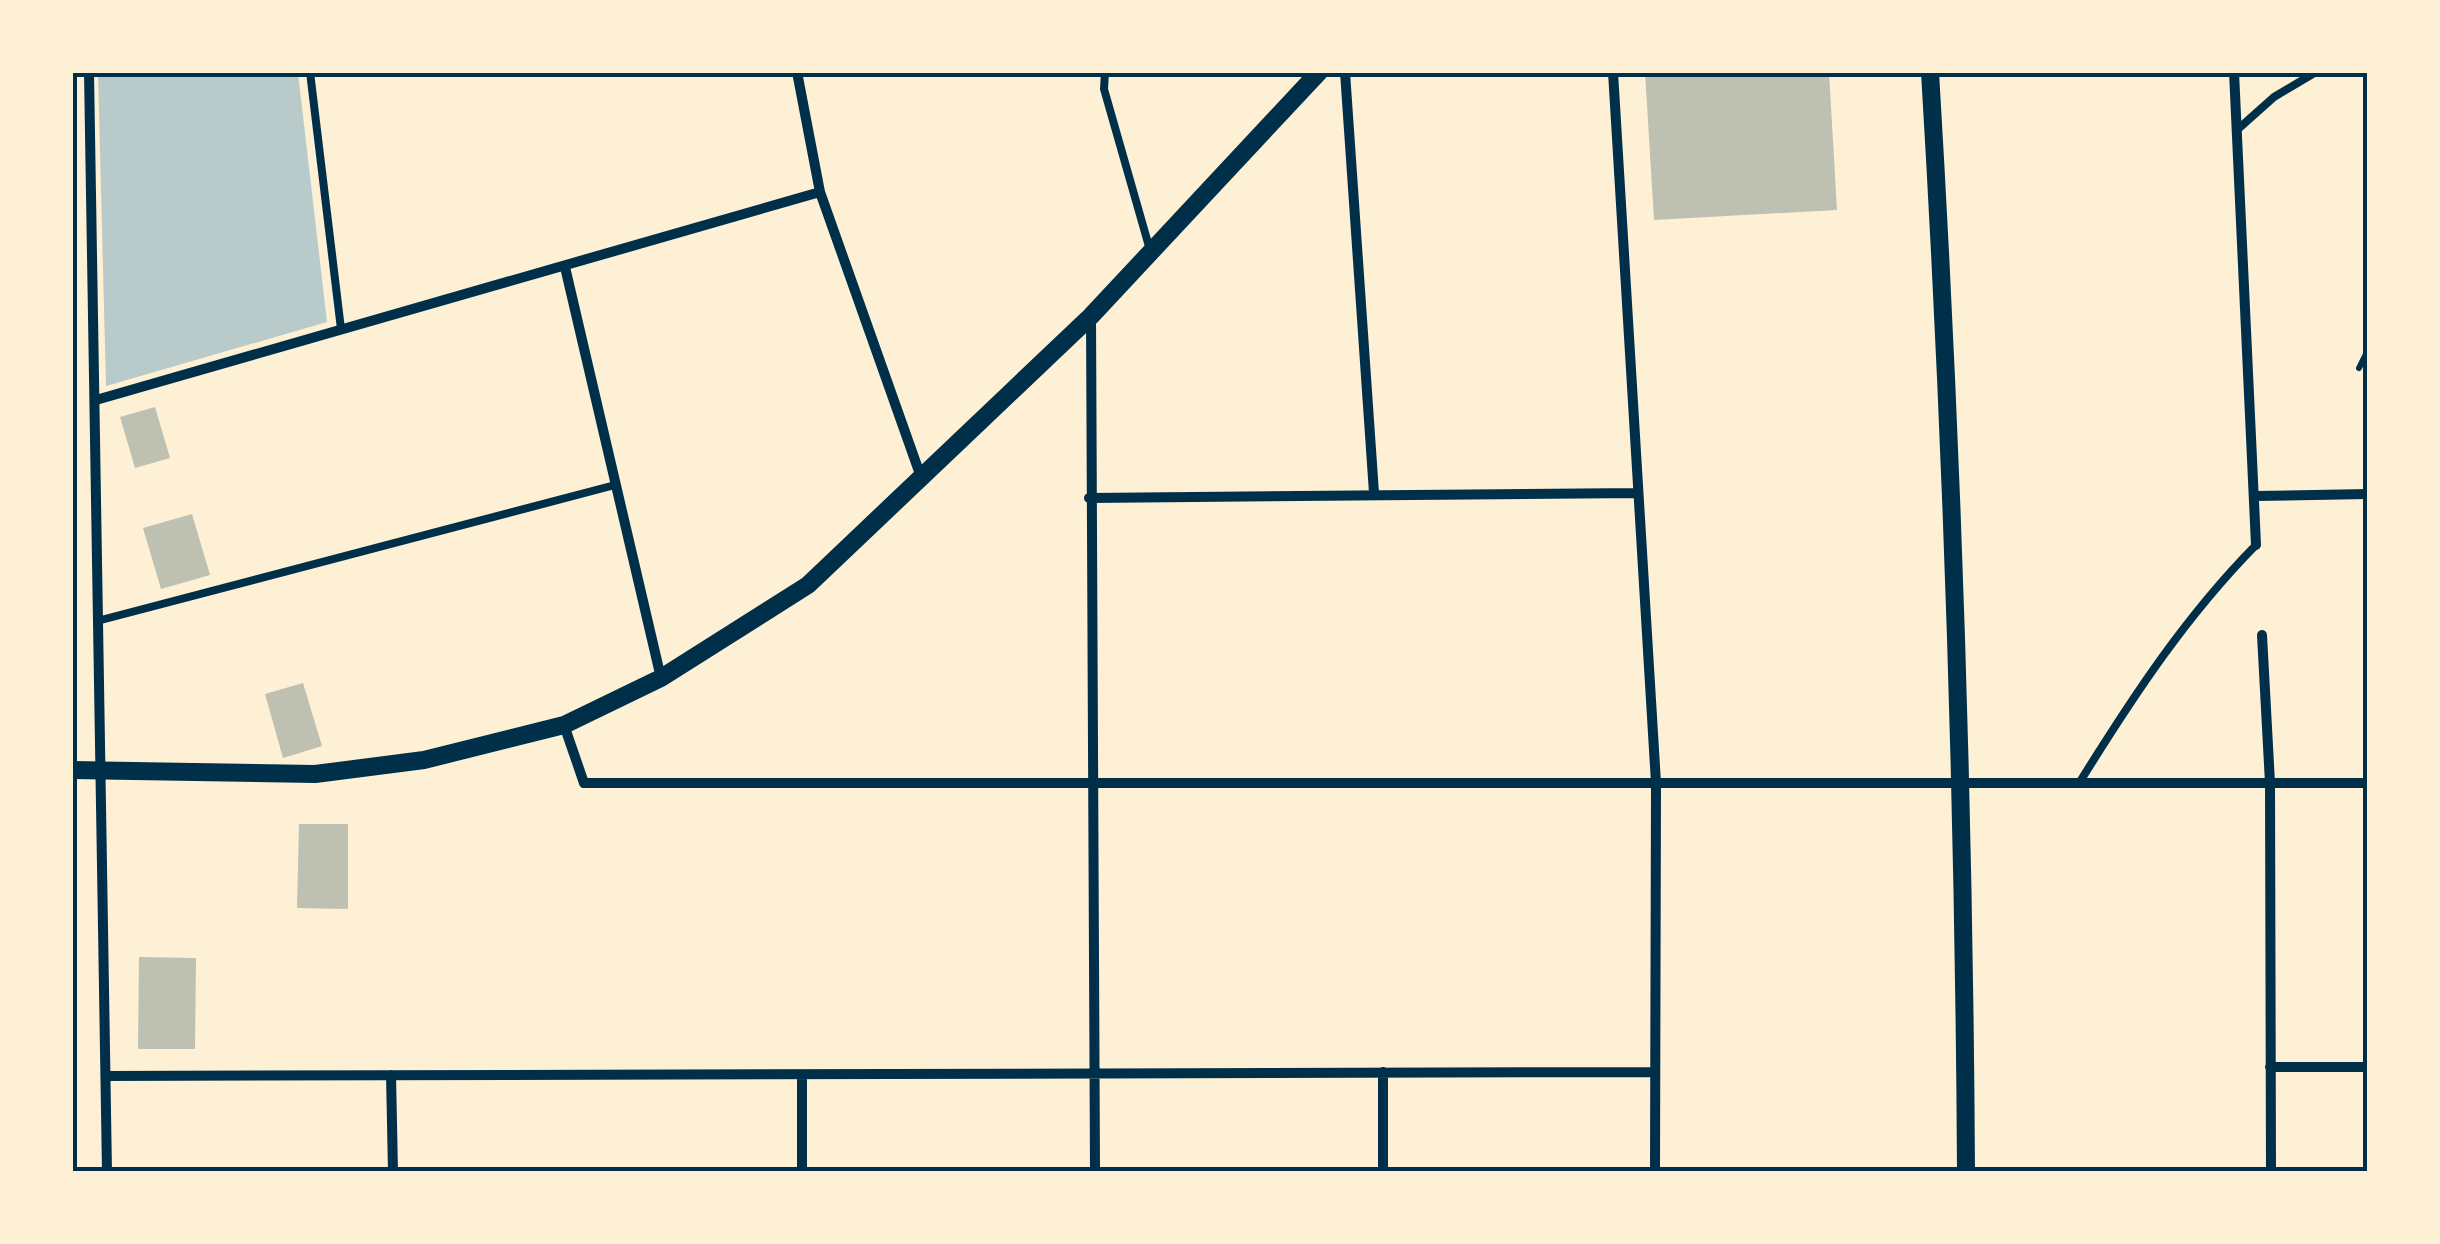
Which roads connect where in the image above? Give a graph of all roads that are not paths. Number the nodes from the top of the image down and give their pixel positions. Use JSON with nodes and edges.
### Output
{"nodes":[{"id":1,"x":89,"y":72,"type":"edge"},
{"id":2,"x":310,"y":72,"type":"edge"},
{"id":3,"x":798,"y":72,"type":"edge"},
{"id":4,"x":1105,"y":72,"type":"edge"},
{"id":5,"x":1319,"y":72,"type":"edge"},
{"id":6,"x":1345,"y":72,"type":"edge"},
{"id":7,"x":1613,"y":72,"type":"edge"},
{"id":8,"x":1930,"y":72,"type":"edge"},
{"id":9,"x":2234,"y":72,"type":"edge"},
{"id":10,"x":2316,"y":72,"type":"edge"},
{"id":11,"x":2237,"y":130,"type":"junction"},
{"id":12,"x":820,"y":192,"type":"junction"},
{"id":13,"x":1150,"y":250,"type":"junction"},
{"id":14,"x":566,"y":267,"type":"junction"},
{"id":15,"x":1091,"y":316,"type":"junction"},
{"id":16,"x":341,"y":329,"type":"junction"},
{"id":17,"x":96,"y":400,"type":"junction"},
{"id":18,"x":922,"y":479,"type":"junction"},
{"id":19,"x":614,"y":485,"type":"junction"},
{"id":20,"x":1374,"y":493,"type":"junction"},
{"id":21,"x":1638,"y":493,"type":"junction"},
{"id":22,"x":2368,"y":494,"type":"edge"},
{"id":23,"x":2255,"y":496,"type":"junction"},
{"id":24,"x":1090,"y":498,"type":"junction"},
{"id":25,"x":2256,"y":545,"type":"joint"},
{"id":26,"x":101,"y":620,"type":"junction"},
{"id":27,"x":2262,"y":636,"type":"dead end"},
{"id":28,"x":660,"y":678,"type":"junction"},
{"id":29,"x":564,"y":725,"type":"junction"},
{"id":30,"x":72,"y":770,"type":"edge"},
{"id":31,"x":103,"y":772,"type":"junction"},
{"id":32,"x":2081,"y":780,"type":"junction"},
{"id":33,"x":1963,"y":781,"type":"junction"},
{"id":34,"x":1656,"y":783,"type":"junction"},
{"id":35,"x":2368,"y":783,"type":"edge"},
{"id":36,"x":2270,"y":784,"type":"junction"},
{"id":37,"x":1094,"y":787,"type":"junction"},
{"id":38,"x":2270,"y":1067,"type":"junction"},
{"id":39,"x":2368,"y":1067,"type":"edge"},
{"id":40,"x":1094,"y":1072,"type":"junction"},
{"id":41,"x":1383,"y":1072,"type":"junction"},
{"id":42,"x":1654,"y":1072,"type":"junction"},
{"id":43,"x":391,"y":1074,"type":"junction"},
{"id":44,"x":802,"y":1074,"type":"junction"},
{"id":45,"x":106,"y":1076,"type":"junction"},
{"id":46,"x":106,"y":1172,"type":"edge"},
{"id":47,"x":392,"y":1172,"type":"edge"},
{"id":48,"x":802,"y":1172,"type":"edge"},
{"id":49,"x":1094,"y":1172,"type":"edge"},
{"id":50,"x":1382,"y":1172,"type":"edge"},
{"id":51,"x":1655,"y":1172,"type":"edge"},
{"id":52,"x":1966,"y":1172,"type":"edge"},
{"id":53,"x":2271,"y":1172,"type":"edge"}],
"edges":[{"from":1,"to":17,"type":"street"},
{"from":2,"to":16,"type":"lane"},
{"from":3,"to":12,"type":"street"},
{"from":4,"to":13,"type":"lane"},
{"from":5,"to":13,"type":"street"},
{"from":6,"to":20,"type":"street"},
{"from":7,"to":21,"type":"street"},
{"from":8,"to":33,"type":"street"},
{"from":9,"to":11,"type":"street"},
{"from":10,"to":11,"type":"lane"},
{"from":11,"to":23,"type":"street"},
{"from":12,"to":14,"type":"street"},
{"from":12,"to":18,"type":"street"},
{"from":13,"to":15,"type":"street"},
{"from":14,"to":16,"type":"street"},
{"from":14,"to":19,"type":"street"},
{"from":15,"to":18,"type":"street"},
{"from":15,"to":24,"type":"street"},
{"from":16,"to":17,"type":"street"},
{"from":17,"to":26,"type":"street"},
{"from":18,"to":28,"type":"street"},
{"from":19,"to":26,"type":"lane"},
{"from":19,"to":28,"type":"street"},
{"from":20,"to":21,"type":"street"},
{"from":20,"to":24,"type":"street"},
{"from":21,"to":34,"type":"street"},
{"from":22,"to":23,"type":"street"},
{"from":23,"to":25,"type":"street"},
{"from":24,"to":37,"type":"street"},
{"from":25,"to":32,"type":"lane"},
{"from":26,"to":31,"type":"street"},
{"from":27,"to":36,"type":"street"},
{"from":28,"to":29,"type":"street"},
{"from":29,"to":31,"type":"street"},
{"from":29,"to":37,"type":"street"},
{"from":30,"to":31,"type":"street"},
{"from":31,"to":45,"type":"street"},
{"from":32,"to":33,"type":"street"},
{"from":32,"to":36,"type":"street"},
{"from":33,"to":34,"type":"street"},
{"from":33,"to":52,"type":"street"},
{"from":34,"to":37,"type":"street"},
{"from":34,"to":42,"type":"street"},
{"from":35,"to":36,"type":"street"},
{"from":36,"to":38,"type":"street"},
{"from":37,"to":40,"type":"street"},
{"from":38,"to":39,"type":"street"},
{"from":38,"to":53,"type":"street"},
{"from":40,"to":41,"type":"street"},
{"from":40,"to":44,"type":"street"},
{"from":40,"to":49,"type":"street"},
{"from":41,"to":42,"type":"street"},
{"from":41,"to":50,"type":"street"},
{"from":42,"to":51,"type":"street"},
{"from":43,"to":44,"type":"street"},
{"from":43,"to":45,"type":"street"},
{"from":43,"to":47,"type":"street"},
{"from":44,"to":48,"type":"street"},
{"from":45,"to":46,"type":"street"}]}
